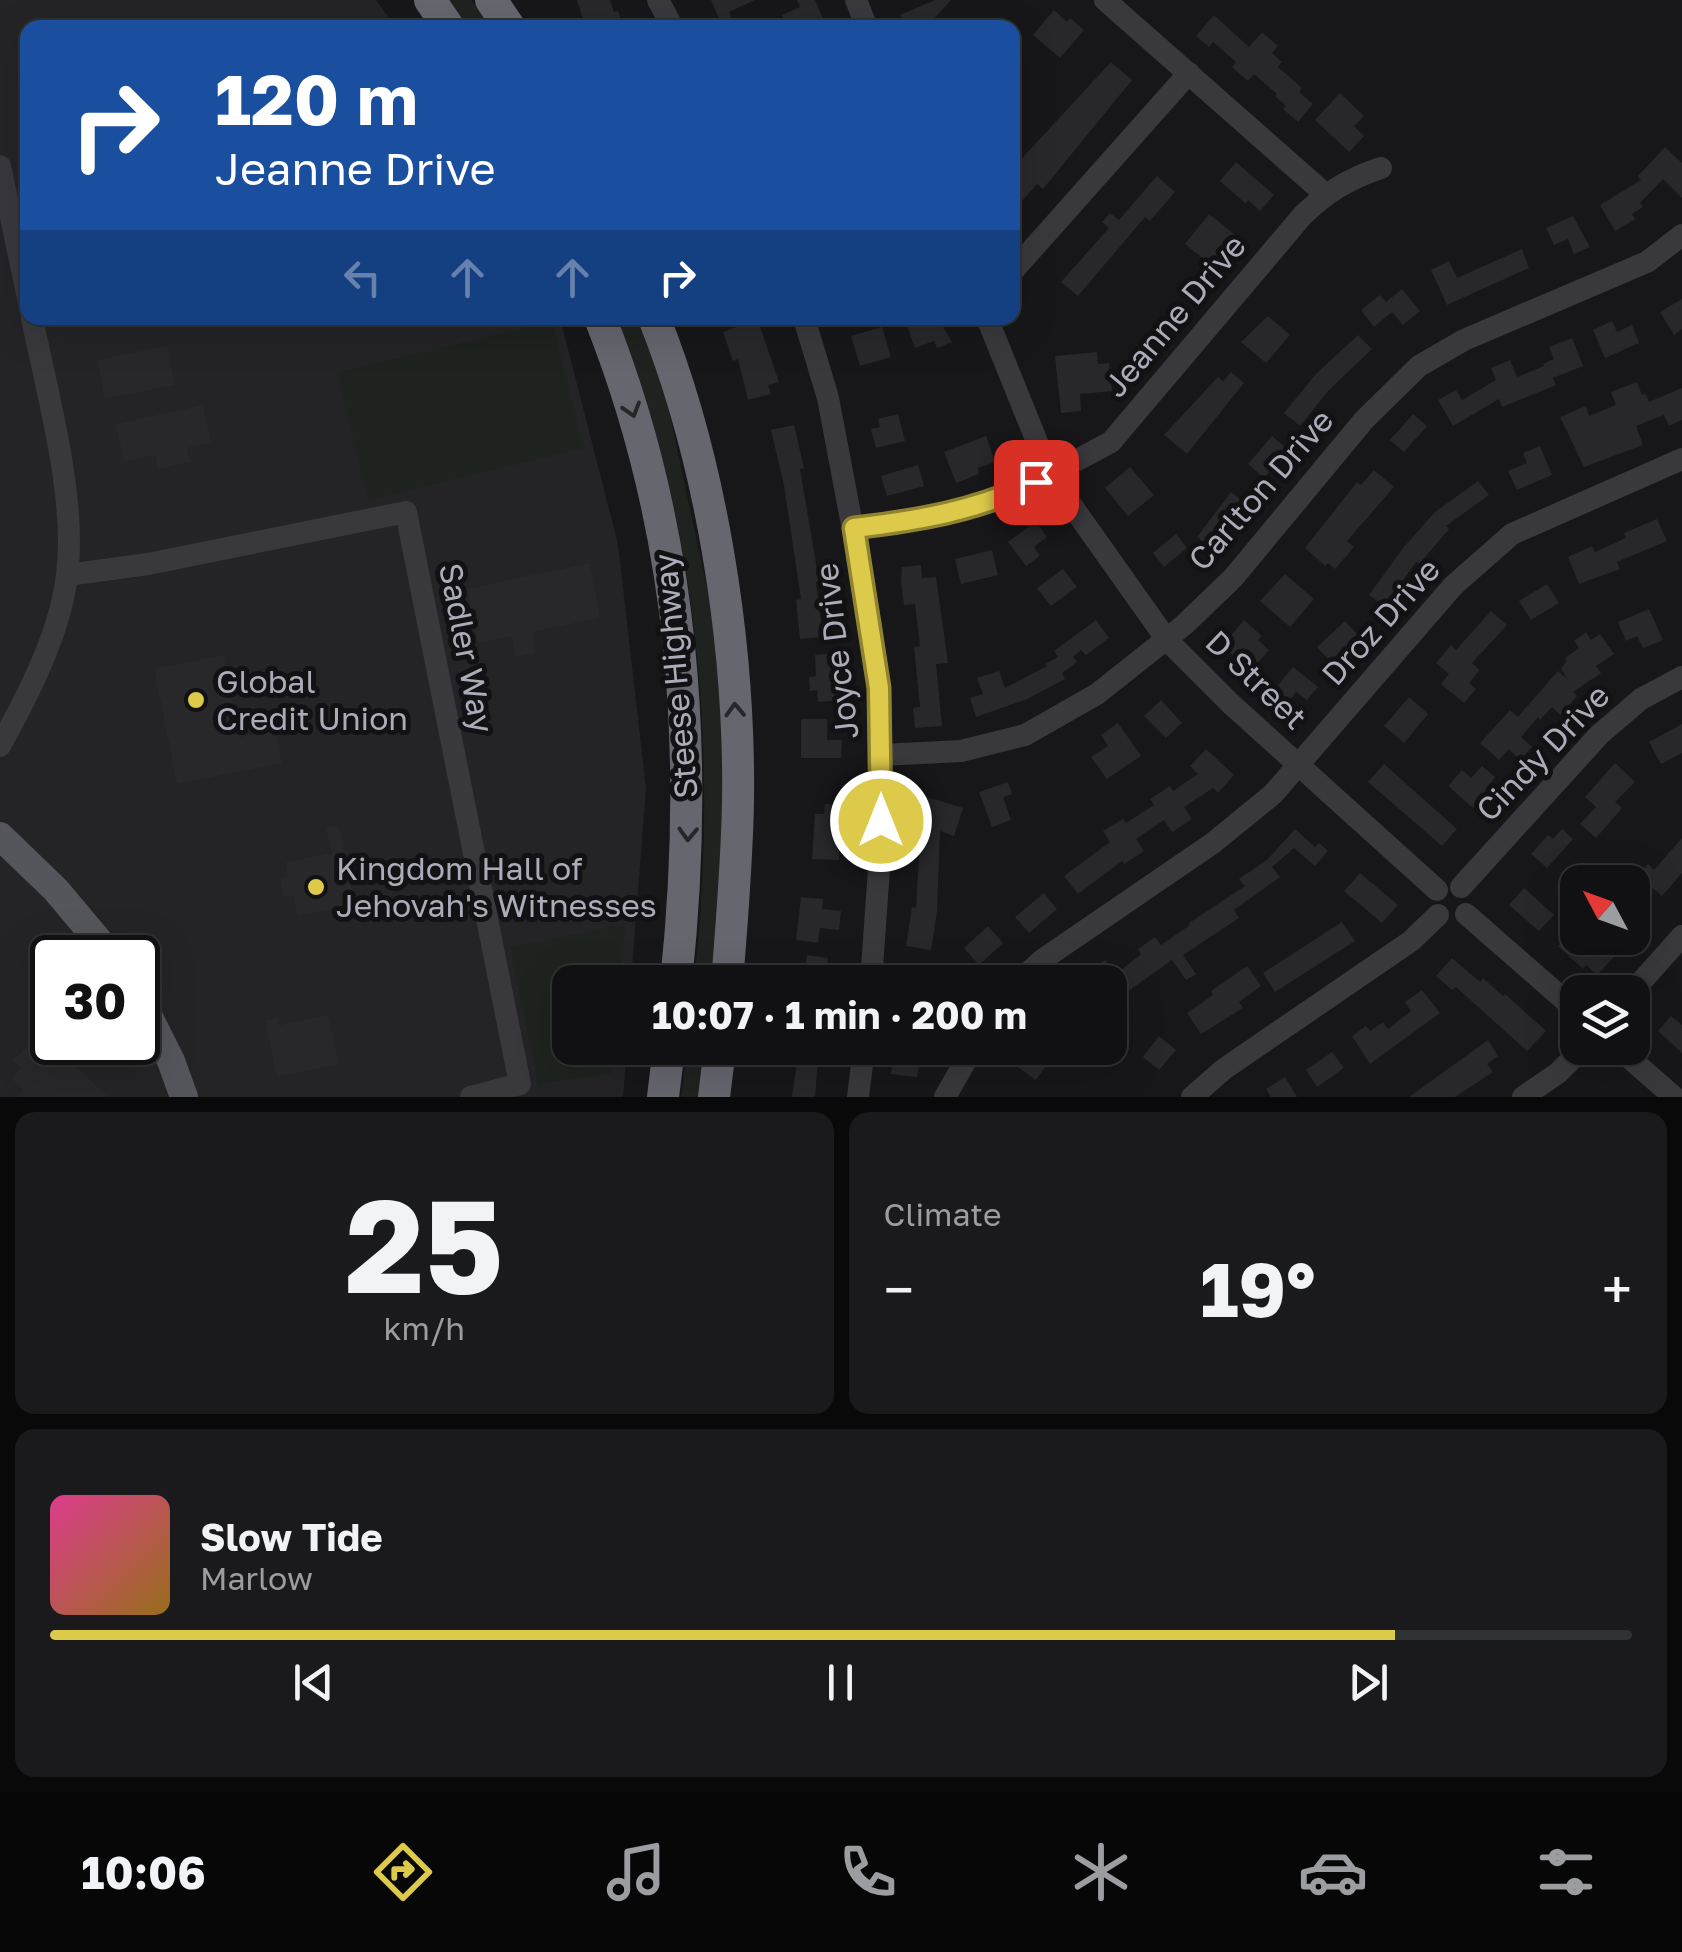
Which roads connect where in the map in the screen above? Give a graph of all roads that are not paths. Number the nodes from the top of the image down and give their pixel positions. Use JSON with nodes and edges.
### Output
{"nodes":[{"id":1,"x":1105,"y":0,"type":"edge"},
{"id":2,"x":1189,"y":73,"type":"junction"},
{"id":3,"x":0,"y":166,"type":"edge"},
{"id":4,"x":1381,"y":168,"type":"dead end"},
{"id":5,"x":1325,"y":194,"type":"junction"},
{"id":6,"x":1682,"y":235,"type":"edge"},
{"id":7,"x":20,"y":260,"type":"edge"},
{"id":8,"x":1020,"y":263,"type":"edge"},
{"id":9,"x":33,"y":325,"type":"edge"},
{"id":10,"x":602,"y":325,"type":"edge"},
{"id":11,"x":656,"y":325,"type":"edge"},
{"id":12,"x":806,"y":325,"type":"edge"},
{"id":13,"x":990,"y":325,"type":"edge"},
{"id":14,"x":1682,"y":459,"type":"edge"},
{"id":15,"x":1057,"y":471,"type":"junction"},
{"id":16,"x":854,"y":528,"type":"junction"},
{"id":17,"x":67,"y":575,"type":"junction"},
{"id":18,"x":1167,"y":640,"type":"junction"},
{"id":19,"x":1682,"y":677,"type":"edge"},
{"id":20,"x":0,"y":746,"type":"edge"},
{"id":21,"x":881,"y":755,"type":"junction"},
{"id":22,"x":1300,"y":767,"type":"junction"},
{"id":23,"x":0,"y":836,"type":"edge"},
{"id":24,"x":1461,"y":887,"type":"junction"},
{"id":25,"x":1437,"y":890,"type":"junction"},
{"id":26,"x":1466,"y":914,"type":"junction"},
{"id":27,"x":1438,"y":915,"type":"junction"},
{"id":28,"x":94,"y":935,"type":"edge"},
{"id":29,"x":1682,"y":936,"type":"edge"},
{"id":30,"x":678,"y":965,"type":"edge"},
{"id":31,"x":728,"y":965,"type":"edge"},
{"id":32,"x":871,"y":965,"type":"edge"},
{"id":33,"x":1037,"y":965,"type":"edge"},
{"id":34,"x":1647,"y":975,"type":"edge"},
{"id":35,"x":1560,"y":996,"type":"edge"},
{"id":36,"x":160,"y":1039,"type":"edge"},
{"id":37,"x":667,"y":1065,"type":"edge"},
{"id":38,"x":718,"y":1065,"type":"edge"},
{"id":39,"x":862,"y":1065,"type":"edge"},
{"id":40,"x":963,"y":1065,"type":"edge"},
{"id":41,"x":1566,"y":1065,"type":"edge"},
{"id":42,"x":1637,"y":1065,"type":"edge"},
{"id":43,"x":184,"y":1097,"type":"edge"},
{"id":44,"x":472,"y":1097,"type":"edge"},
{"id":45,"x":664,"y":1097,"type":"edge"},
{"id":46,"x":714,"y":1097,"type":"edge"},
{"id":47,"x":858,"y":1097,"type":"edge"},
{"id":48,"x":945,"y":1097,"type":"edge"},
{"id":49,"x":1192,"y":1097,"type":"edge"},
{"id":50,"x":1523,"y":1097,"type":"edge"},
{"id":51,"x":1674,"y":1097,"type":"edge"}],
"edges":[{"from":1,"to":2,"type":"street"},
{"from":2,"to":5,"type":"street"},
{"from":2,"to":8,"type":"street"},
{"from":3,"to":7,"type":"street"},
{"from":4,"to":5,"type":"street","name":"Jeanne Drive"},
{"from":5,"to":15,"type":"street","name":"Jeanne Drive"},
{"from":6,"to":18,"type":"street","name":"Carlton Drive"},
{"from":9,"to":17,"type":"street"},
{"from":10,"to":30,"type":"highway","name":"Steese Highway","one_way":true},
{"from":31,"to":11,"type":"highway","name":"Steese Highway","one_way":true},
{"from":12,"to":16,"type":"street","name":"Joyce Drive"},
{"from":13,"to":15,"type":"street","name":"D Street"},
{"from":14,"to":22,"type":"street","name":"Droz Drive"},
{"from":15,"to":16,"type":"street"},
{"from":15,"to":18,"type":"street","name":"D Street"},
{"from":16,"to":21,"type":"street","name":"Joyce Drive"},
{"from":17,"to":20,"type":"street"},
{"from":17,"to":44,"type":"street","name":"Sadler Way"},
{"from":18,"to":21,"type":"street","name":"Carlton Drive"},
{"from":18,"to":22,"type":"street","name":"D Street"},
{"from":19,"to":24,"type":"street","name":"Cindy Drive"},
{"from":21,"to":32,"type":"street","name":"Joyce Drive"},
{"from":22,"to":25,"type":"street","name":"D Street"},
{"from":22,"to":33,"type":"street","name":"Droz Drive"},
{"from":23,"to":28,"type":"main road"},
{"from":24,"to":25,"type":"street"},
{"from":24,"to":26,"type":"street"},
{"from":25,"to":27,"type":"street"},
{"from":26,"to":27,"type":"street"},
{"from":26,"to":35,"type":"street"},
{"from":27,"to":49,"type":"street"},
{"from":29,"to":34,"type":"street"},
{"from":36,"to":43,"type":"main road"},
{"from":37,"to":45,"type":"highway"},
{"from":38,"to":46,"type":"highway"},
{"from":39,"to":47,"type":"street"},
{"from":40,"to":48,"type":"street"},
{"from":41,"to":50,"type":"street"},
{"from":42,"to":51,"type":"street"}]}
